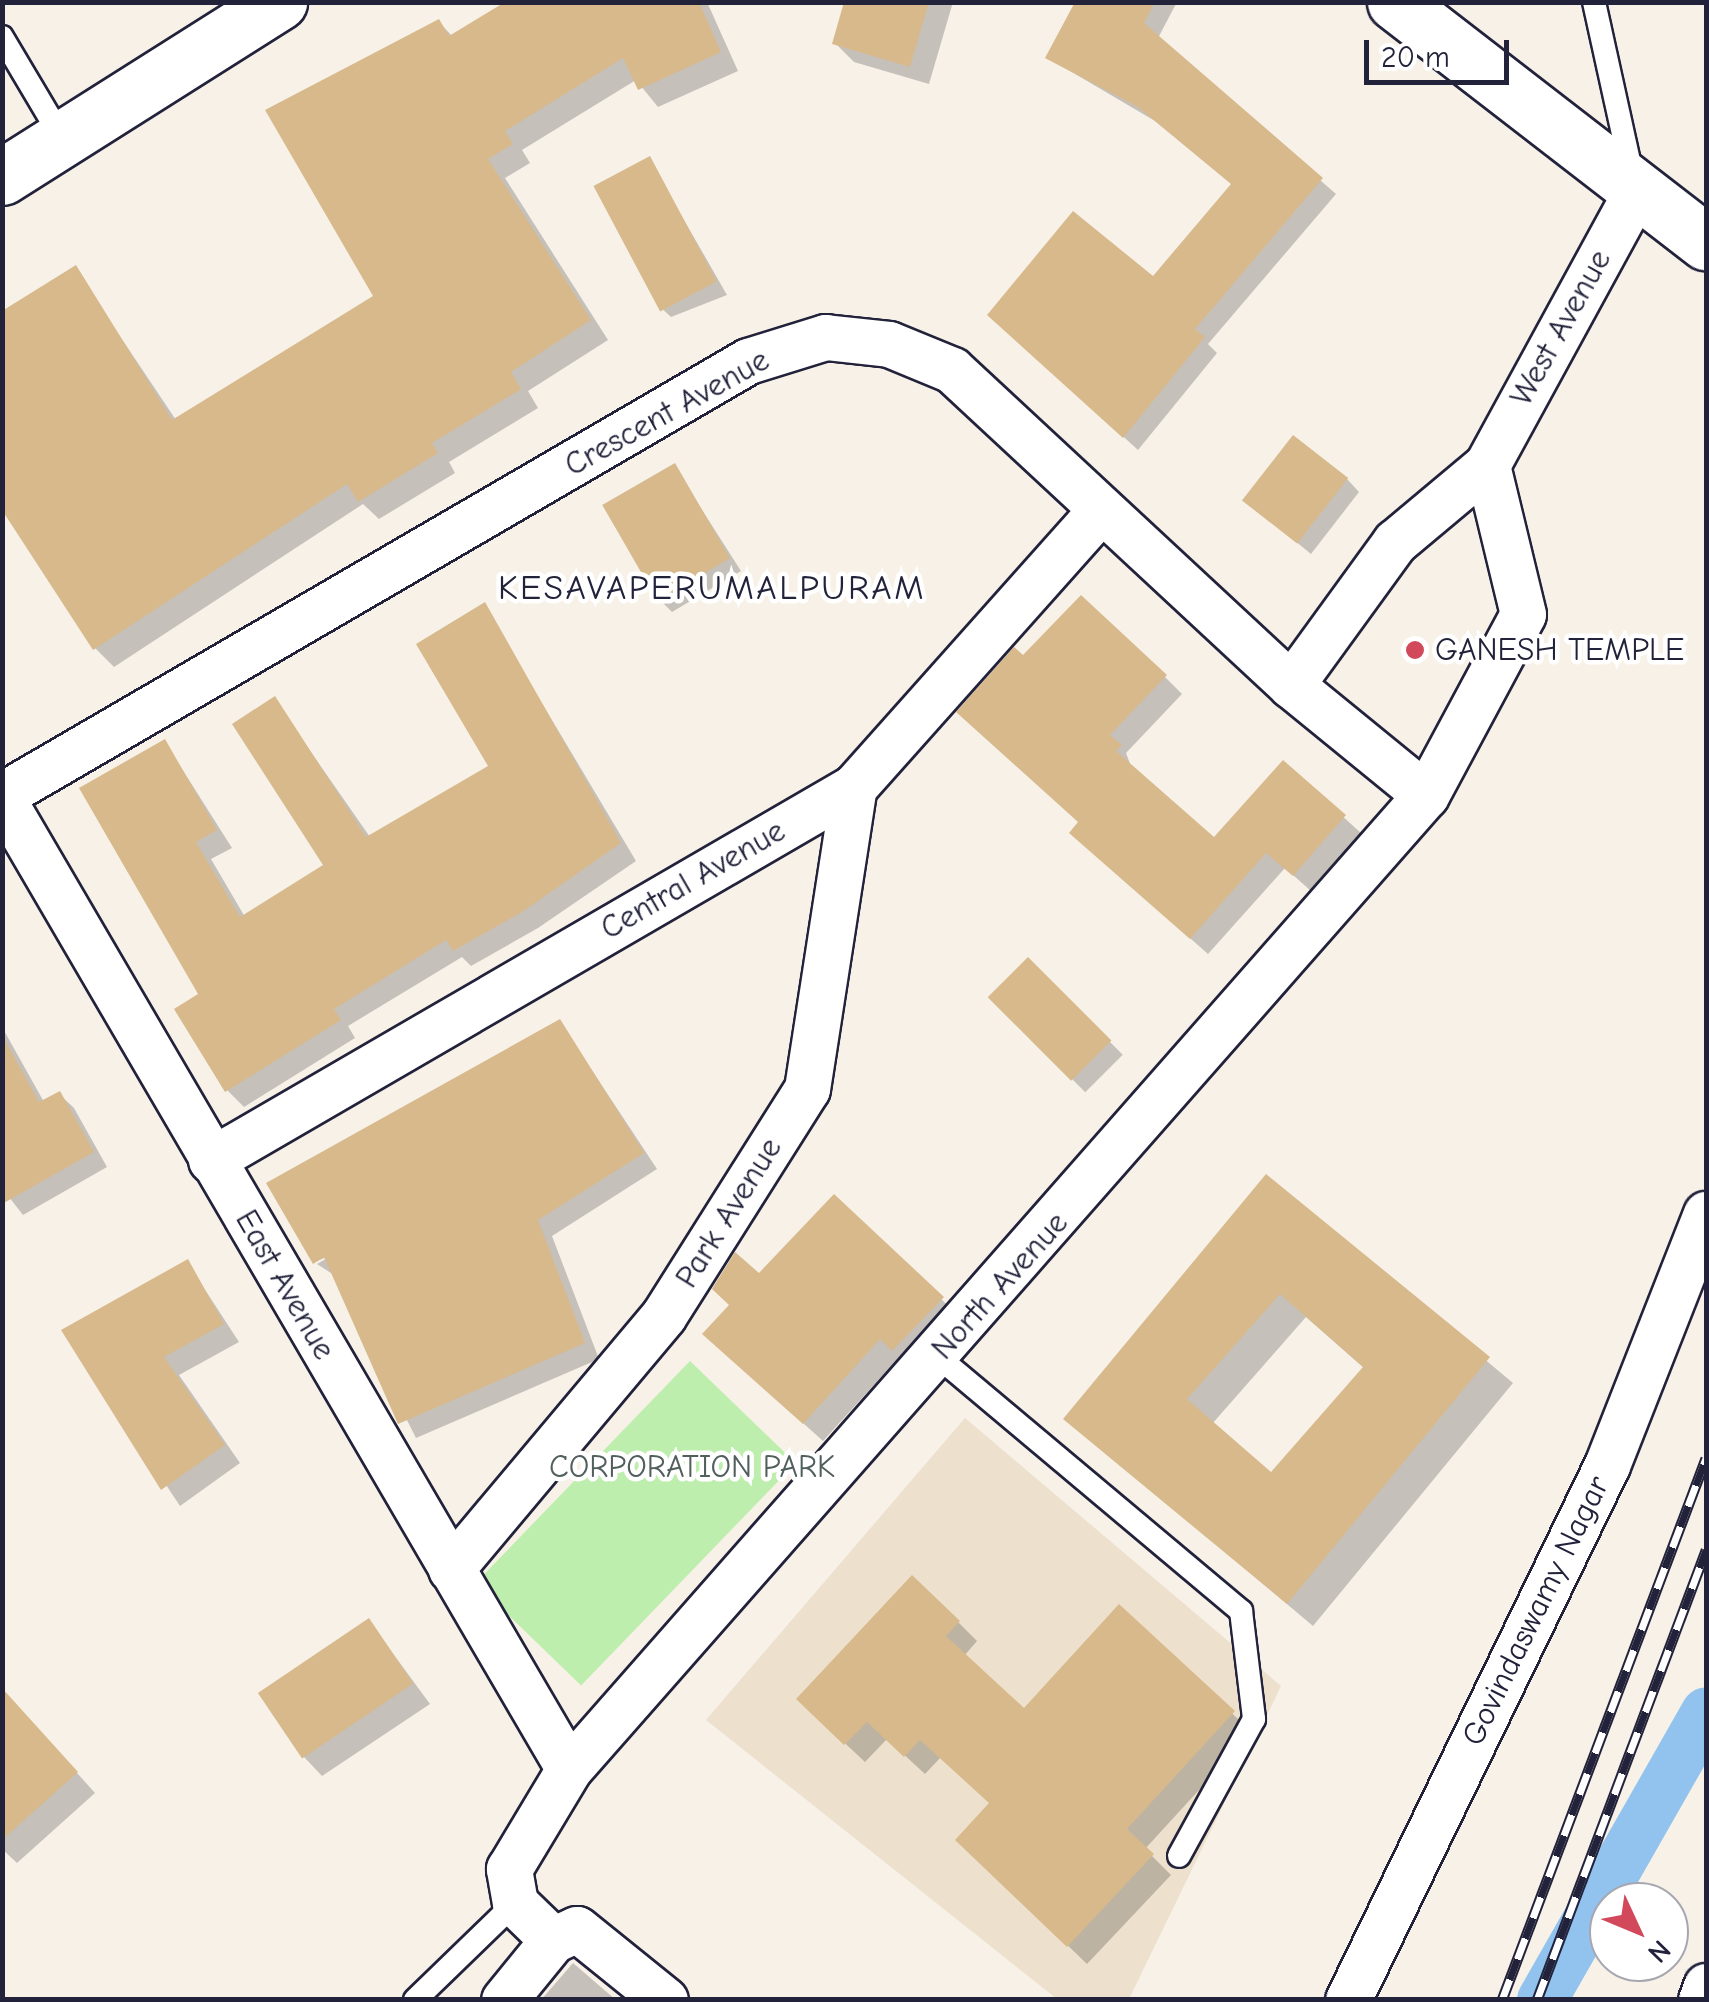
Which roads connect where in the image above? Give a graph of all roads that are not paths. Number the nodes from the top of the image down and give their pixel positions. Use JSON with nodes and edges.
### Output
{"nodes":[{"id":1,"x":278,"y":2,"type":"edge"},
{"id":2,"x":1395,"y":2,"type":"edge"},
{"id":3,"x":1594,"y":2,"type":"edge"},
{"id":4,"x":2,"y":36,"type":"edge"},
{"id":5,"x":64,"y":141,"type":"junction"},
{"id":6,"x":2,"y":176,"type":"edge"},
{"id":7,"x":1636,"y":192,"type":"junction"},
{"id":8,"x":1706,"y":242,"type":"edge"},
{"id":9,"x":1486,"y":465,"type":"junction"},
{"id":10,"x":1101,"y":510,"type":"junction"},
{"id":11,"x":1291,"y":685,"type":"junction"},
{"id":12,"x":854,"y":787,"type":"junction"},
{"id":13,"x":1426,"y":795,"type":"junction"},
{"id":14,"x":2,"y":796,"type":"edge"},
{"id":15,"x":212,"y":1160,"type":"junction"},
{"id":16,"x":1706,"y":1214,"type":"edge"},
{"id":17,"x":937,"y":1356,"type":"junction"},
{"id":18,"x":450,"y":1569,"type":"junction"},
{"id":19,"x":570,"y":1769,"type":"junction"},
{"id":20,"x":1179,"y":1856,"type":"dead end"},
{"id":21,"x":515,"y":1903,"type":"junction"},
{"id":22,"x":554,"y":1940,"type":"junction"},
{"id":23,"x":1706,"y":1986,"type":"edge"},
{"id":24,"x":415,"y":2000,"type":"edge"},
{"id":25,"x":504,"y":2000,"type":"edge"},
{"id":26,"x":665,"y":2000,"type":"edge"},
{"id":27,"x":1348,"y":2000,"type":"edge"},
{"id":28,"x":1701,"y":2000,"type":"edge"}],
"edges":[{"from":1,"to":5,"type":"street"},
{"from":2,"to":7,"type":"street"},
{"from":3,"to":7,"type":"lane"},
{"from":4,"to":5,"type":"lane"},
{"from":5,"to":6,"type":"street"},
{"from":7,"to":8,"type":"street"},
{"from":7,"to":9,"type":"street","name":"West Avenue"},
{"from":9,"to":11,"type":"street","name":"West Avenue"},
{"from":9,"to":13,"type":"street"},
{"from":10,"to":11,"type":"street","name":"Crescent Avenue"},
{"from":10,"to":12,"type":"street","name":"Central Avenue"},
{"from":10,"to":14,"type":"street","name":"Crescent Avenue"},
{"from":11,"to":13,"type":"street","name":"Crescent Avenue"},
{"from":12,"to":15,"type":"street","name":"Central Avenue"},
{"from":12,"to":18,"type":"street","name":"Park Avenue"},
{"from":13,"to":17,"type":"street","name":"North Avenue"},
{"from":14,"to":15,"type":"street","name":"East Avenue"},
{"from":15,"to":18,"type":"street","name":"East Avenue"},
{"from":16,"to":27,"type":"street","name":"Govindaswamy Nagar"},
{"from":17,"to":19,"type":"street","name":"North Avenue"},
{"from":17,"to":20,"type":"lane"},
{"from":18,"to":19,"type":"street","name":"East Avenue"},
{"from":19,"to":21,"type":"street","name":"North Avenue"},
{"from":21,"to":22,"type":"street"},
{"from":21,"to":24,"type":"lane"},
{"from":22,"to":25,"type":"street"},
{"from":22,"to":26,"type":"street"},
{"from":23,"to":28,"type":"street"}]}
